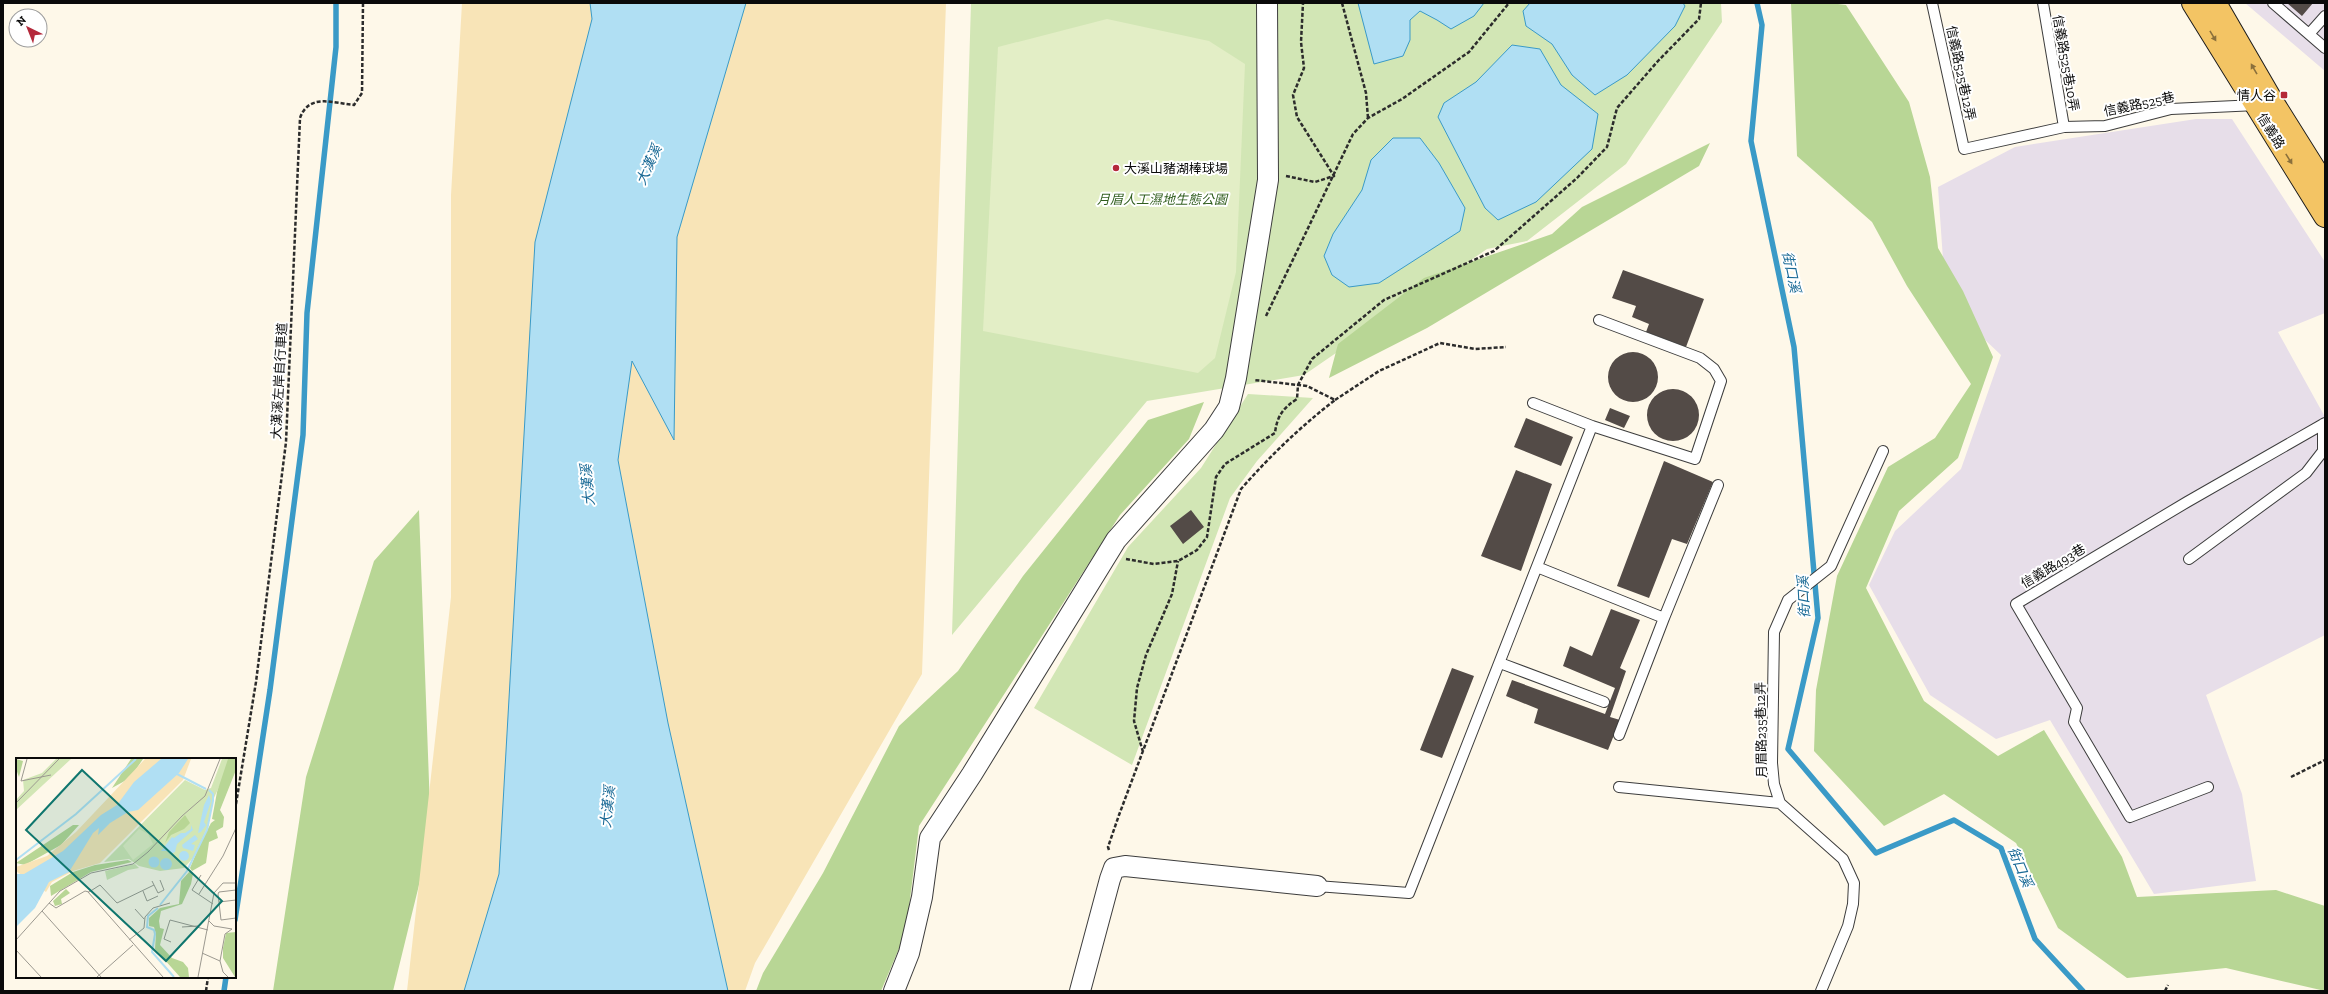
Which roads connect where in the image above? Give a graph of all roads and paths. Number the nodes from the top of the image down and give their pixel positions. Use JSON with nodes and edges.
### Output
{"nodes":[{"id":1,"x":363,"y":3,"type":"edge"},
{"id":2,"x":1267,"y":3,"type":"edge"},
{"id":3,"x":1303,"y":3,"type":"edge"},
{"id":4,"x":1342,"y":3,"type":"edge"},
{"id":5,"x":1509,"y":3,"type":"edge"},
{"id":6,"x":1702,"y":3,"type":"edge"},
{"id":7,"x":1932,"y":3,"type":"edge"},
{"id":8,"x":2043,"y":3,"type":"edge"},
{"id":9,"x":2193,"y":3,"type":"edge"},
{"id":10,"x":2215,"y":3,"type":"edge"},
{"id":11,"x":2273,"y":3,"type":"edge"},
{"id":12,"x":2325,"y":16,"type":"edge"},
{"id":13,"x":2309,"y":34,"type":"junction"},
{"id":14,"x":2325,"y":48,"type":"edge"},
{"id":15,"x":2264,"y":104,"type":"junction"},
{"id":16,"x":1368,"y":118,"type":"junction"},
{"id":17,"x":2064,"y":127,"type":"junction"},
{"id":18,"x":1964,"y":149,"type":"joint"},
{"id":19,"x":1268,"y":172,"type":"junction"},
{"id":20,"x":1334,"y":176,"type":"junction"},
{"id":21,"x":2325,"y":186,"type":"edge"},
{"id":22,"x":2325,"y":216,"type":"edge"},
{"id":23,"x":1599,"y":320,"type":"dead end"},
{"id":24,"x":1263,"y":322,"type":"dead end"},
{"id":25,"x":1506,"y":347,"type":"dead end"},
{"id":26,"x":1236,"y":378,"type":"junction"},
{"id":27,"x":1298,"y":385,"type":"junction"},
{"id":28,"x":1335,"y":400,"type":"junction"},
{"id":29,"x":1533,"y":403,"type":"dead end"},
{"id":30,"x":2324,"y":423,"type":"edge"},
{"id":31,"x":1592,"y":426,"type":"junction"},
{"id":32,"x":1883,"y":451,"type":"dead end"},
{"id":33,"x":1718,"y":485,"type":"dead end"},
{"id":34,"x":2189,"y":559,"type":"dead end"},
{"id":35,"x":1178,"y":561,"type":"junction"},
{"id":36,"x":1101,"y":565,"type":"junction"},
{"id":37,"x":1538,"y":567,"type":"junction"},
{"id":38,"x":1664,"y":618,"type":"junction"},
{"id":39,"x":1500,"y":663,"type":"junction"},
{"id":40,"x":1604,"y":702,"type":"dead end"},
{"id":41,"x":1619,"y":735,"type":"dead end"},
{"id":42,"x":1144,"y":753,"type":"junction"},
{"id":43,"x":2325,"y":760,"type":"edge"},
{"id":44,"x":2291,"y":777,"type":"dead end"},
{"id":45,"x":2208,"y":787,"type":"dead end"},
{"id":46,"x":1619,"y":788,"type":"dead end"},
{"id":47,"x":1780,"y":803,"type":"junction"},
{"id":48,"x":236,"y":804,"type":"edge"},
{"id":49,"x":1114,"y":868,"type":"junction"},
{"id":50,"x":1317,"y":886,"type":"joint"},
{"id":51,"x":208,"y":978,"type":"edge"},
{"id":52,"x":2168,"y":985,"type":"dead end"},
{"id":53,"x":206,"y":991,"type":"edge"},
{"id":54,"x":894,"y":991,"type":"edge"},
{"id":55,"x":1080,"y":991,"type":"edge"},
{"id":56,"x":1822,"y":991,"type":"edge"},
{"id":57,"x":2165,"y":991,"type":"edge"}],
"edges":[{"from":1,"to":48,"type":"path","name":"大漢溪左岸自行車道"},
{"from":2,"to":19,"type":"street"},
{"from":3,"to":20,"type":"path"},
{"from":4,"to":16,"type":"path"},
{"from":5,"to":16,"type":"path"},
{"from":6,"to":27,"type":"path"},
{"from":7,"to":18,"type":"lane","name":"信義路525巷12弄"},
{"from":8,"to":17,"type":"lane","name":"信義路525巷10弄"},
{"from":9,"to":15,"type":"main road","name":"信義路","one_way":true},
{"from":15,"to":10,"type":"main road","name":"信義路","one_way":true},
{"from":11,"to":13,"type":"lane"},
{"from":12,"to":13,"type":"lane"},
{"from":13,"to":14,"type":"lane"},
{"from":15,"to":17,"type":"lane","name":"信義路525巷"},
{"from":15,"to":21,"type":"main road","name":"信義路"},
{"from":15,"to":22,"type":"main road","name":"信義路","one_way":true},
{"from":16,"to":20,"type":"path"},
{"from":17,"to":18,"type":"lane","name":"信義路525巷"},
{"from":19,"to":20,"type":"path"},
{"from":19,"to":26,"type":"street"},
{"from":20,"to":24,"type":"path"},
{"from":23,"to":31,"type":"lane"},
{"from":25,"to":28,"type":"path"},
{"from":26,"to":27,"type":"path"},
{"from":26,"to":36,"type":"street"},
{"from":27,"to":28,"type":"path"},
{"from":27,"to":35,"type":"path"},
{"from":28,"to":42,"type":"path"},
{"from":29,"to":31,"type":"lane"},
{"from":30,"to":34,"type":"lane"},
{"from":30,"to":45,"type":"lane","name":"信義路493巷"},
{"from":31,"to":37,"type":"lane"},
{"from":32,"to":47,"type":"lane","name":"月眉路235巷12弄"},
{"from":33,"to":38,"type":"lane"},
{"from":35,"to":36,"type":"path"},
{"from":35,"to":42,"type":"path"},
{"from":36,"to":54,"type":"street"},
{"from":37,"to":38,"type":"lane"},
{"from":37,"to":39,"type":"lane"},
{"from":38,"to":41,"type":"lane"},
{"from":39,"to":40,"type":"lane"},
{"from":39,"to":50,"type":"lane"},
{"from":42,"to":49,"type":"path"},
{"from":43,"to":44,"type":"path"},
{"from":46,"to":47,"type":"lane"},
{"from":47,"to":56,"type":"lane"},
{"from":49,"to":50,"type":"street"},
{"from":49,"to":55,"type":"street"},
{"from":51,"to":53,"type":"path"},
{"from":52,"to":57,"type":"path"}]}
